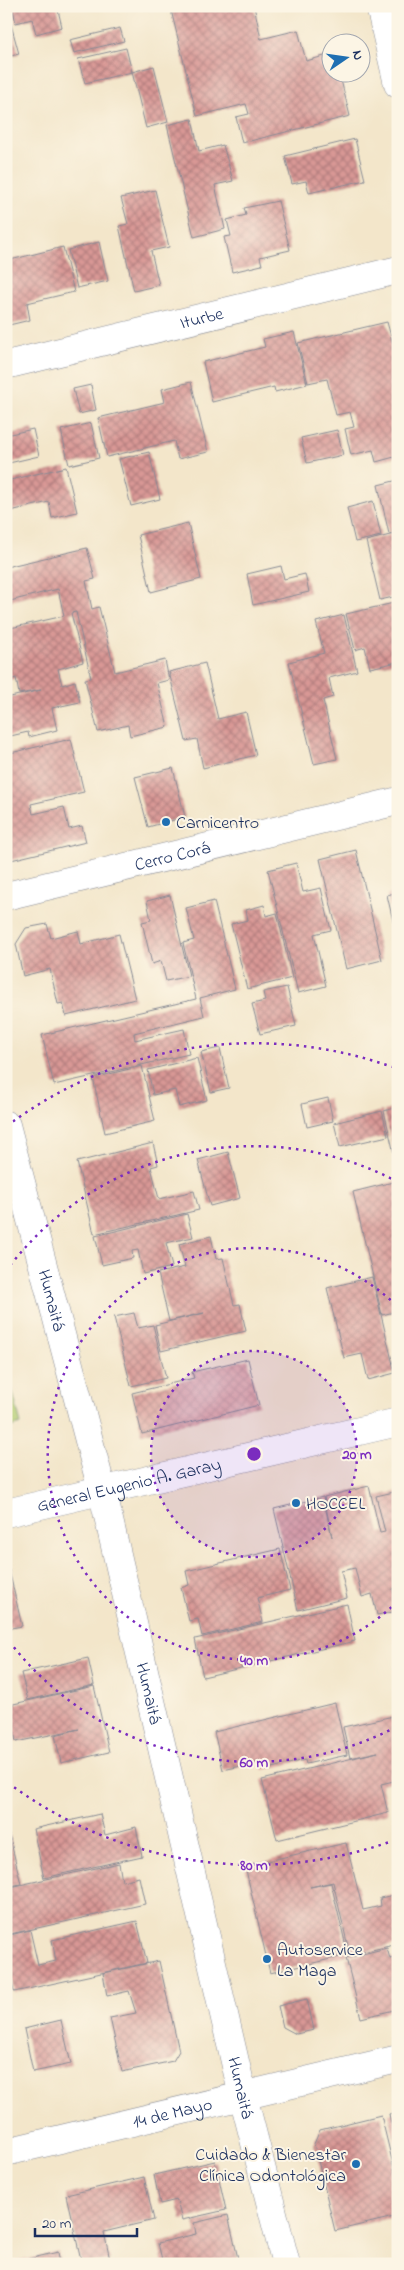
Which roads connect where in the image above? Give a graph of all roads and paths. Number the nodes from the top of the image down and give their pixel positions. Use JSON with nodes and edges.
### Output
{"nodes":[{"id":1,"x":380,"y":6,"type":"edge"},
{"id":2,"x":398,"y":84,"type":"edge"},
{"id":3,"x":398,"y":270,"type":"edge"},
{"id":4,"x":6,"y":364,"type":"edge"},
{"id":5,"x":398,"y":801,"type":"edge"},
{"id":6,"x":6,"y":896,"type":"edge"},
{"id":7,"x":6,"y":1125,"type":"edge"},
{"id":8,"x":398,"y":1422,"type":"edge"},
{"id":9,"x":102,"y":1490,"type":"junction"},
{"id":10,"x":6,"y":1513,"type":"edge"},
{"id":11,"x":398,"y":2059,"type":"edge"},
{"id":12,"x":243,"y":2096,"type":"junction"},
{"id":13,"x":6,"y":2152,"type":"edge"},
{"id":14,"x":286,"y":2264,"type":"edge"}],
"edges":[{"from":1,"to":2,"type":"street"},
{"from":3,"to":4,"type":"street","name":"Iturbe"},
{"from":5,"to":6,"type":"street","name":"Cerro Corá"},
{"from":7,"to":9,"type":"street","name":"Humaitá"},
{"from":8,"to":9,"type":"street","name":"General Eugenio A. Garay"},
{"from":9,"to":10,"type":"street","name":"General Eugenio A. Garay"},
{"from":9,"to":12,"type":"street","name":"Humaitá"},
{"from":11,"to":12,"type":"street","name":"14 de Mayo"},
{"from":12,"to":13,"type":"street","name":"14 de Mayo"},
{"from":12,"to":14,"type":"street","name":"Humaitá"}]}
